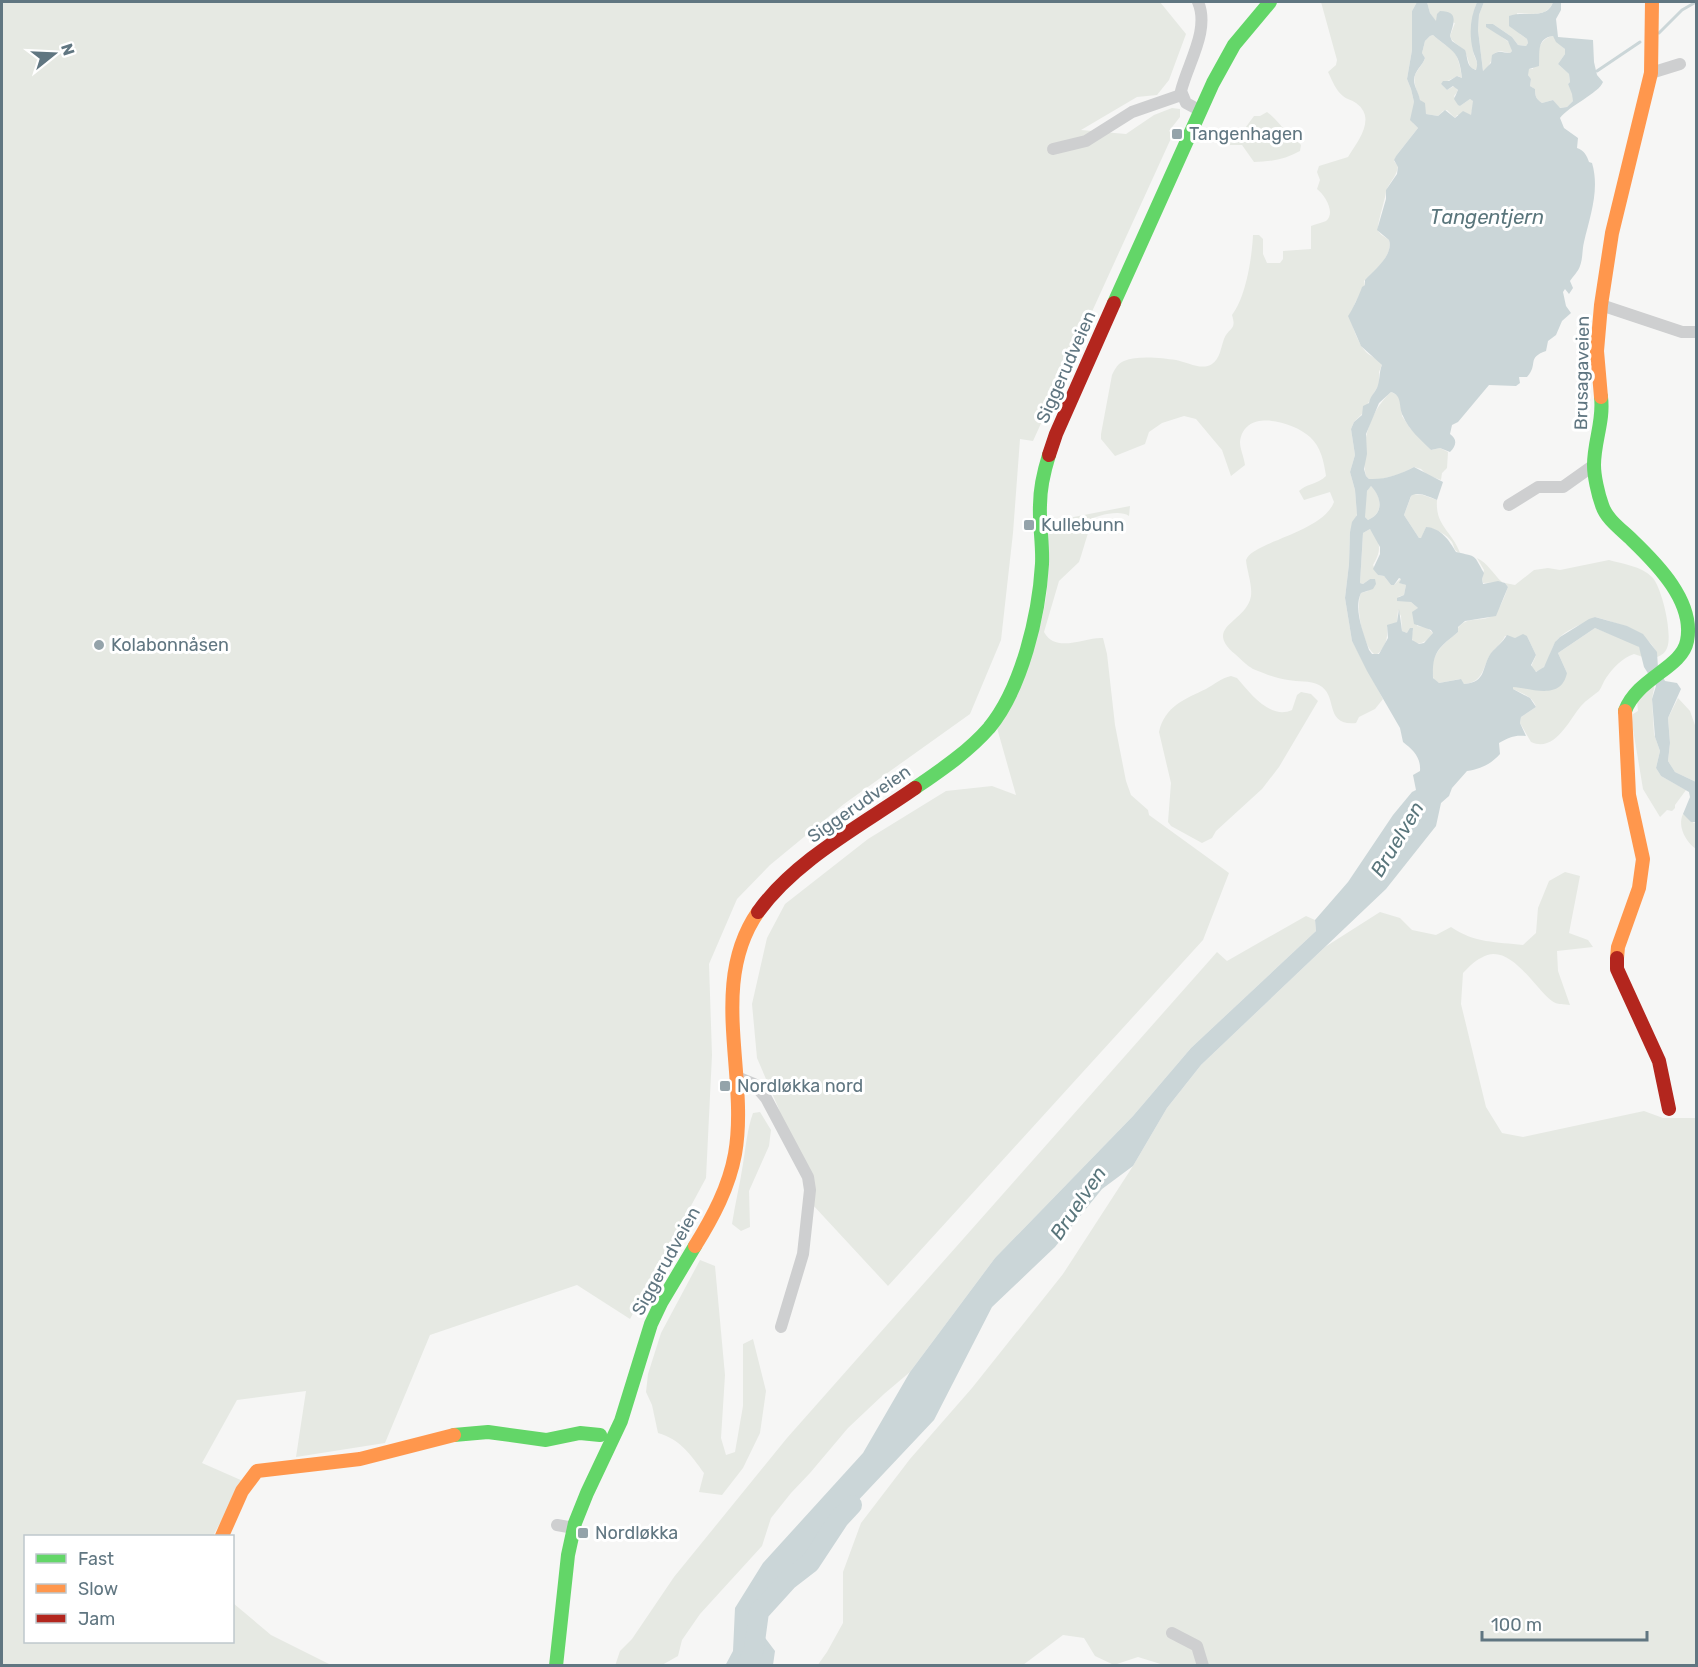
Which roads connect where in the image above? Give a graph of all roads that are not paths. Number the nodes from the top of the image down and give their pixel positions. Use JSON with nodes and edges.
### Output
{"nodes":[{"id":1,"x":1198,"y":2,"type":"edge"},
{"id":2,"x":1270,"y":2,"type":"edge"},
{"id":3,"x":1652,"y":2,"type":"edge"},
{"id":4,"x":1680,"y":64,"type":"dead end"},
{"id":5,"x":1651,"y":73,"type":"junction"},
{"id":6,"x":1181,"y":94,"type":"junction"},
{"id":7,"x":1201,"y":111,"type":"junction"},
{"id":8,"x":1053,"y":149,"type":"dead end"},
{"id":9,"x":1601,"y":305,"type":"junction"},
{"id":10,"x":1696,"y":332,"type":"edge"},
{"id":11,"x":1594,"y":465,"type":"junction"},
{"id":12,"x":1509,"y":505,"type":"dead end"},
{"id":13,"x":737,"y":1077,"type":"junction"},
{"id":14,"x":1668,"y":1109,"type":"dead end"},
{"id":15,"x":781,"y":1327,"type":"dead end"},
{"id":16,"x":600,"y":1435,"type":"dead end"},
{"id":17,"x":557,"y":1525,"type":"dead end"},
{"id":18,"x":574,"y":1528,"type":"junction"},
{"id":19,"x":222,"y":1535,"type":"edge"},
{"id":20,"x":1172,"y":1633,"type":"dead end"},
{"id":21,"x":556,"y":1665,"type":"edge"},
{"id":22,"x":1203,"y":1665,"type":"edge"}],
"edges":[{"from":1,"to":6,"type":"street"},
{"from":2,"to":7,"type":"main road","name":"Siggerudveien"},
{"from":3,"to":5,"type":"main road","name":"Brusagaveien"},
{"from":4,"to":5,"type":"street"},
{"from":5,"to":9,"type":"main road","name":"Brusagaveien"},
{"from":6,"to":7,"type":"street"},
{"from":6,"to":8,"type":"street"},
{"from":7,"to":13,"type":"main road","name":"Siggerudveien"},
{"from":9,"to":10,"type":"street"},
{"from":9,"to":11,"type":"main road","name":"Brusagaveien"},
{"from":11,"to":12,"type":"street"},
{"from":11,"to":14,"type":"main road","name":"Brusagaveien"},
{"from":13,"to":15,"type":"street"},
{"from":13,"to":18,"type":"main road","name":"Siggerudveien"},
{"from":16,"to":19,"type":"main road"},
{"from":17,"to":18,"type":"street"},
{"from":18,"to":21,"type":"main road","name":"Siggerudveien"},
{"from":20,"to":22,"type":"street"}]}
